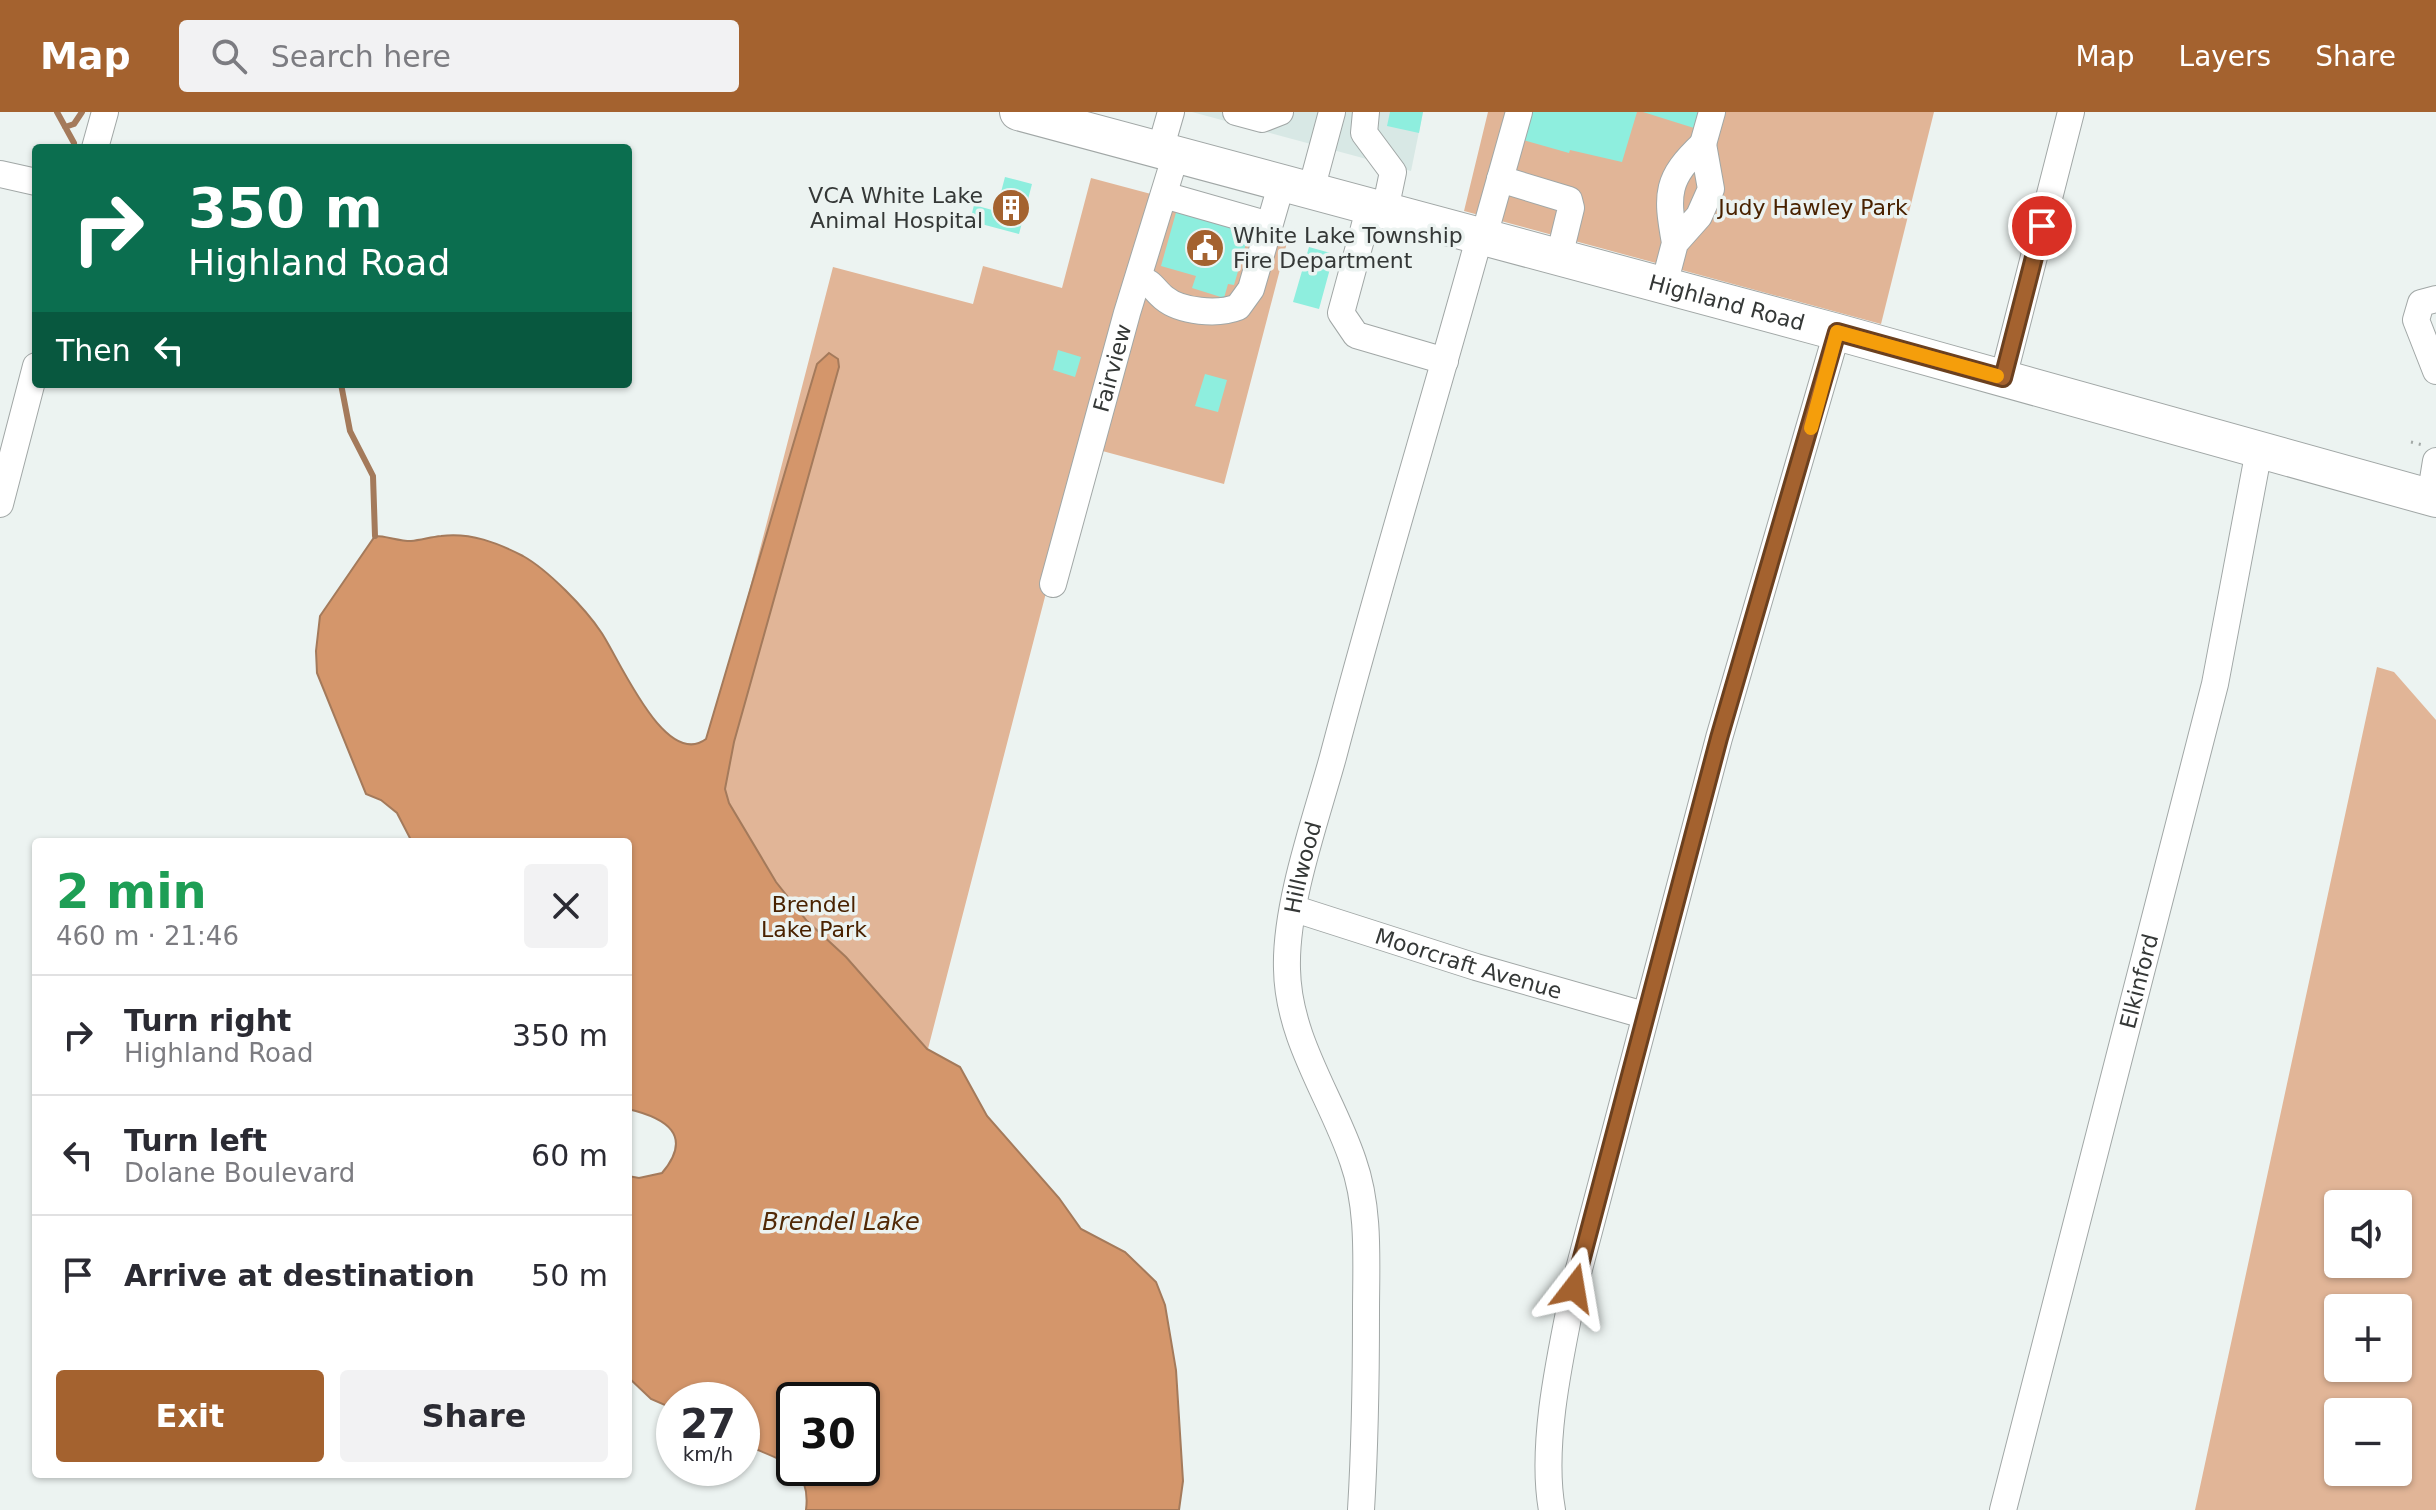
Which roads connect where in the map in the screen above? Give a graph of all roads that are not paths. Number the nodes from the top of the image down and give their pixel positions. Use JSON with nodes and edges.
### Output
{"nodes":[{"id":1,"x":105,"y":112,"type":"edge"},
{"id":2,"x":1018,"y":112,"type":"edge"},
{"id":3,"x":1171,"y":112,"type":"edge"},
{"id":4,"x":1236,"y":112,"type":"edge"},
{"id":5,"x":1280,"y":112,"type":"edge"},
{"id":6,"x":1331,"y":112,"type":"edge"},
{"id":7,"x":1366,"y":112,"type":"edge"},
{"id":8,"x":1519,"y":112,"type":"edge"},
{"id":9,"x":1712,"y":112,"type":"edge"},
{"id":10,"x":2071,"y":112,"type":"edge"},
{"id":11,"x":96,"y":144,"type":"edge"},
{"id":12,"x":1703,"y":144,"type":"junction"},
{"id":13,"x":1168,"y":152,"type":"junction"},
{"id":14,"x":0,"y":174,"type":"edge"},
{"id":15,"x":1500,"y":179,"type":"junction"},
{"id":16,"x":32,"y":181,"type":"edge"},
{"id":17,"x":1296,"y":186,"type":"junction"},
{"id":18,"x":1164,"y":195,"type":"junction"},
{"id":19,"x":1378,"y":208,"type":"junction"},
{"id":20,"x":1269,"y":225,"type":"junction"},
{"id":21,"x":1482,"y":236,"type":"junction"},
{"id":22,"x":1675,"y":243,"type":"junction"},
{"id":23,"x":1559,"y":257,"type":"junction"},
{"id":24,"x":1139,"y":279,"type":"junction"},
{"id":25,"x":1664,"y":285,"type":"junction"},
{"id":26,"x":2436,"y":299,"type":"edge"},
{"id":27,"x":1837,"y":332,"type":"junction"},
{"id":28,"x":1445,"y":361,"type":"junction"},
{"id":29,"x":2436,"y":371,"type":"edge"},
{"id":30,"x":2003,"y":378,"type":"junction"},
{"id":31,"x":32,"y":379,"type":"edge"},
{"id":32,"x":2259,"y":450,"type":"junction"},
{"id":33,"x":2436,"y":461,"type":"edge"},
{"id":34,"x":5,"y":463,"type":"edge"},
{"id":35,"x":2433,"y":499,"type":"edge"},
{"id":36,"x":0,"y":504,"type":"edge"},
{"id":37,"x":1053,"y":584,"type":"dead end"},
{"id":38,"x":1295,"y":909,"type":"junction"},
{"id":39,"x":1644,"y":1015,"type":"junction"},
{"id":40,"x":1361,"y":1510,"type":"edge"},
{"id":41,"x":1552,"y":1510,"type":"edge"},
{"id":42,"x":2003,"y":1510,"type":"edge"}],
"edges":[{"from":1,"to":11,"type":"street"},
{"from":2,"to":13,"type":"highway","name":"Highland Road"},
{"from":3,"to":13,"type":"street","name":"Fairview"},
{"from":4,"to":5,"type":"street"},
{"from":6,"to":17,"type":"street"},
{"from":7,"to":19,"type":"street"},
{"from":8,"to":15,"type":"street","name":"Hillwood"},
{"from":9,"to":12,"type":"street"},
{"from":10,"to":30,"type":"street"},
{"from":12,"to":22,"type":"street"},
{"from":12,"to":22,"type":"street"},
{"from":13,"to":17,"type":"highway","name":"Highland Road"},
{"from":13,"to":18,"type":"street","name":"Fairview"},
{"from":14,"to":16,"type":"street"},
{"from":15,"to":21,"type":"street","name":"Hillwood"},
{"from":15,"to":23,"type":"street"},
{"from":17,"to":19,"type":"highway","name":"Highland Road"},
{"from":17,"to":20,"type":"street"},
{"from":18,"to":20,"type":"street"},
{"from":18,"to":24,"type":"street","name":"Fairview"},
{"from":19,"to":21,"type":"highway","name":"Highland Road"},
{"from":19,"to":28,"type":"street"},
{"from":20,"to":24,"type":"street"},
{"from":21,"to":23,"type":"highway","name":"Highland Road"},
{"from":21,"to":28,"type":"street","name":"Hillwood"},
{"from":22,"to":25,"type":"street"},
{"from":23,"to":25,"type":"highway","name":"Highland Road"},
{"from":24,"to":37,"type":"street","name":"Fairview"},
{"from":25,"to":27,"type":"highway","name":"Highland Road"},
{"from":26,"to":29,"type":"street"},
{"from":27,"to":30,"type":"highway","name":"Highland Road"},
{"from":27,"to":39,"type":"street"},
{"from":28,"to":38,"type":"street","name":"Hillwood"},
{"from":30,"to":32,"type":"highway","name":"Highland Road"},
{"from":31,"to":34,"type":"street"},
{"from":32,"to":35,"type":"highway","name":"Highland Road"},
{"from":32,"to":42,"type":"street","name":"Elkinford"},
{"from":33,"to":35,"type":"street"},
{"from":34,"to":36,"type":"street"},
{"from":38,"to":39,"type":"street","name":"Moorcraft Avenue"},
{"from":38,"to":40,"type":"street","name":"Hillwood"},
{"from":39,"to":41,"type":"street"}]}
